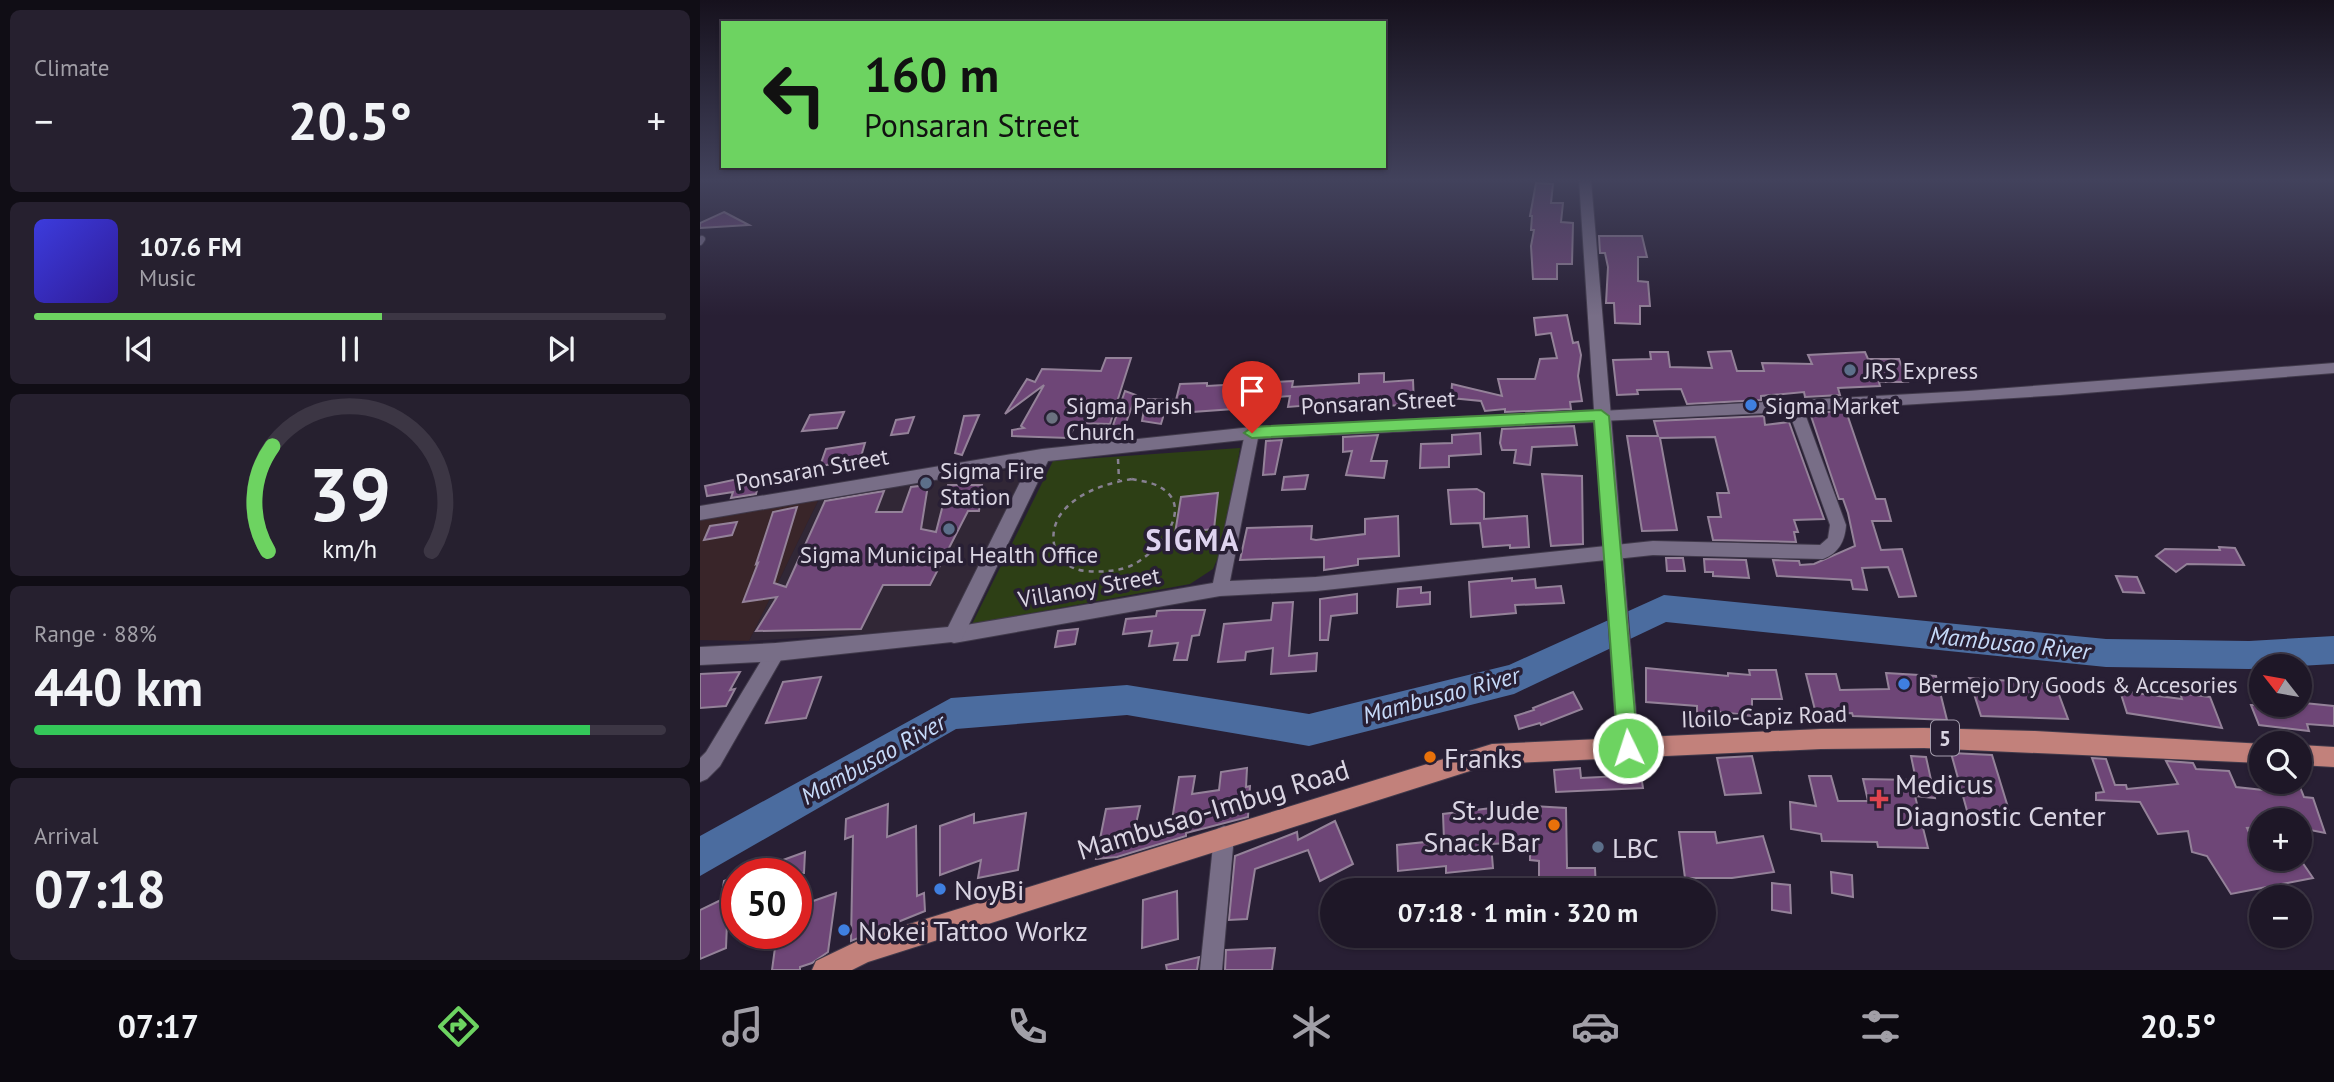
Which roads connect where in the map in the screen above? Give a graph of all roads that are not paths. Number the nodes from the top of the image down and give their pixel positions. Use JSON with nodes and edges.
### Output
{"nodes":[{"id":1,"x":1588,"y":225,"type":"edge"},
{"id":2,"x":2334,"y":368,"type":"edge"},
{"id":3,"x":1795,"y":407,"type":"junction"},
{"id":4,"x":1601,"y":416,"type":"junction"},
{"id":5,"x":1252,"y":433,"type":"junction"},
{"id":6,"x":1042,"y":455,"type":"junction"},
{"id":7,"x":700,"y":513,"type":"edge"},
{"id":8,"x":1612,"y":552,"type":"junction"},
{"id":9,"x":1220,"y":589,"type":"junction"},
{"id":10,"x":954,"y":635,"type":"junction"},
{"id":11,"x":776,"y":652,"type":"junction"},
{"id":12,"x":700,"y":656,"type":"edge"},
{"id":13,"x":1628,"y":748,"type":"junction"},
{"id":14,"x":2249,"y":752,"type":"edge"},
{"id":15,"x":2312,"y":756,"type":"edge"},
{"id":16,"x":2334,"y":757,"type":"edge"},
{"id":17,"x":700,"y":772,"type":"edge"},
{"id":18,"x":1224,"y":836,"type":"junction"},
{"id":19,"x":825,"y":970,"type":"edge"},
{"id":20,"x":1211,"y":970,"type":"edge"}],
"edges":[{"from":1,"to":4,"type":"street"},
{"from":2,"to":3,"type":"street"},
{"from":3,"to":4,"type":"street"},
{"from":3,"to":8,"type":"street","name":"Villanoy Street"},
{"from":4,"to":5,"type":"street","name":"Ponsaran Street"},
{"from":4,"to":8,"type":"street"},
{"from":5,"to":6,"type":"street","name":"Ponsaran Street"},
{"from":5,"to":9,"type":"street"},
{"from":6,"to":7,"type":"street","name":"Ponsaran Street"},
{"from":6,"to":10,"type":"street"},
{"from":8,"to":9,"type":"street","name":"Villanoy Street"},
{"from":8,"to":13,"type":"street"},
{"from":9,"to":10,"type":"street","name":"Villanoy Street"},
{"from":10,"to":11,"type":"street","name":"Villanoy Street"},
{"from":11,"to":12,"type":"street","name":"Villanoy Street"},
{"from":11,"to":17,"type":"street"},
{"from":13,"to":14,"type":"main road","name":"Iloilo-Capiz Road","number":"5"},
{"from":13,"to":18,"type":"main road","name":"Mambusao-Imbug Road"},
{"from":15,"to":16,"type":"main road"},
{"from":18,"to":19,"type":"main road","name":"Mambusao-Imbug Road"},
{"from":18,"to":20,"type":"street"}]}
